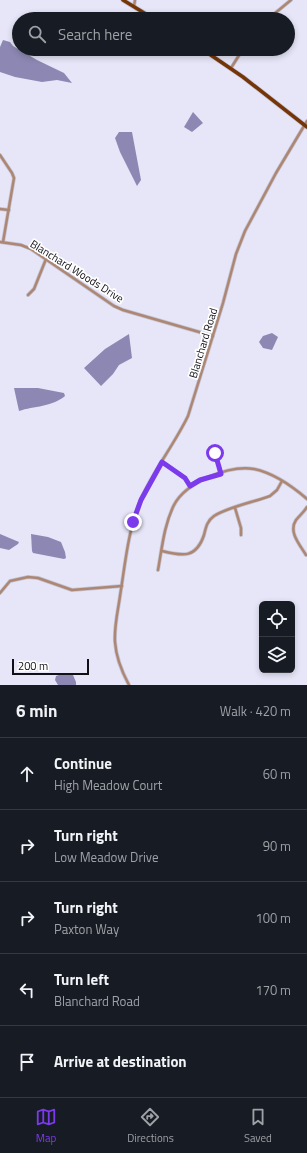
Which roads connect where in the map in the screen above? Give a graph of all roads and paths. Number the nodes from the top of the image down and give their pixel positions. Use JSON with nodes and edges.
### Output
{"nodes":[{"id":1,"x":123,"y":0,"type":"edge"},
{"id":2,"x":135,"y":0,"type":"edge"},
{"id":3,"x":291,"y":0,"type":"edge"},
{"id":4,"x":134,"y":6,"type":"junction"},
{"id":5,"x":143,"y":12,"type":"edge"},
{"id":6,"x":276,"y":12,"type":"edge"},
{"id":7,"x":213,"y":56,"type":"edge"},
{"id":8,"x":239,"y":56,"type":"edge"},
{"id":9,"x":231,"y":68,"type":"junction"},
{"id":10,"x":306,"y":124,"type":"edge"},
{"id":11,"x":0,"y":155,"type":"edge"},
{"id":12,"x":0,"y":209,"type":"edge"},
{"id":13,"x":9,"y":210,"type":"junction"},
{"id":14,"x":1,"y":242,"type":"edge"},
{"id":15,"x":46,"y":259,"type":"junction"},
{"id":16,"x":28,"y":294,"type":"dead end"},
{"id":17,"x":214,"y":336,"type":"junction"},
{"id":18,"x":211,"y":448,"type":"dead end"},
{"id":19,"x":162,"y":462,"type":"junction"},
{"id":20,"x":221,"y":474,"type":"junction"},
{"id":21,"x":282,"y":481,"type":"junction"},
{"id":22,"x":190,"y":486,"type":"junction"},
{"id":23,"x":307,"y":499,"type":"edge"},
{"id":24,"x":307,"y":507,"type":"edge"},
{"id":25,"x":235,"y":508,"type":"junction"},
{"id":26,"x":241,"y":535,"type":"dead end"},
{"id":27,"x":161,"y":551,"type":"junction"},
{"id":28,"x":306,"y":555,"type":"edge"},
{"id":29,"x":158,"y":570,"type":"dead end"},
{"id":30,"x":122,"y":586,"type":"junction"},
{"id":31,"x":0,"y":593,"type":"edge"},
{"id":32,"x":129,"y":685,"type":"edge"}],
"edges":[{"from":1,"to":4,"type":"main road"},
{"from":2,"to":4,"type":"street"},
{"from":3,"to":6,"type":"street"},
{"from":4,"to":5,"type":"main road"},
{"from":7,"to":9,"type":"main road"},
{"from":8,"to":9,"type":"street"},
{"from":9,"to":10,"type":"main road"},
{"from":10,"to":17,"type":"street","name":"Blanchard Road"},
{"from":11,"to":13,"type":"street"},
{"from":12,"to":13,"type":"street"},
{"from":13,"to":14,"type":"street"},
{"from":14,"to":15,"type":"street","name":"Blanchard Woods Drive"},
{"from":15,"to":16,"type":"street"},
{"from":15,"to":17,"type":"street","name":"Blanchard Woods Drive"},
{"from":17,"to":19,"type":"street","name":"Blanchard Road"},
{"from":18,"to":20,"type":"street"},
{"from":19,"to":22,"type":"street"},
{"from":19,"to":30,"type":"street","name":"Blanchard Road"},
{"from":20,"to":21,"type":"street"},
{"from":20,"to":22,"type":"street"},
{"from":21,"to":23,"type":"street"},
{"from":21,"to":25,"type":"street"},
{"from":22,"to":27,"type":"street"},
{"from":24,"to":28,"type":"street"},
{"from":25,"to":26,"type":"street"},
{"from":25,"to":27,"type":"street"},
{"from":27,"to":29,"type":"street"},
{"from":30,"to":31,"type":"street"},
{"from":30,"to":32,"type":"street","name":"Blanchard Road"}]}
